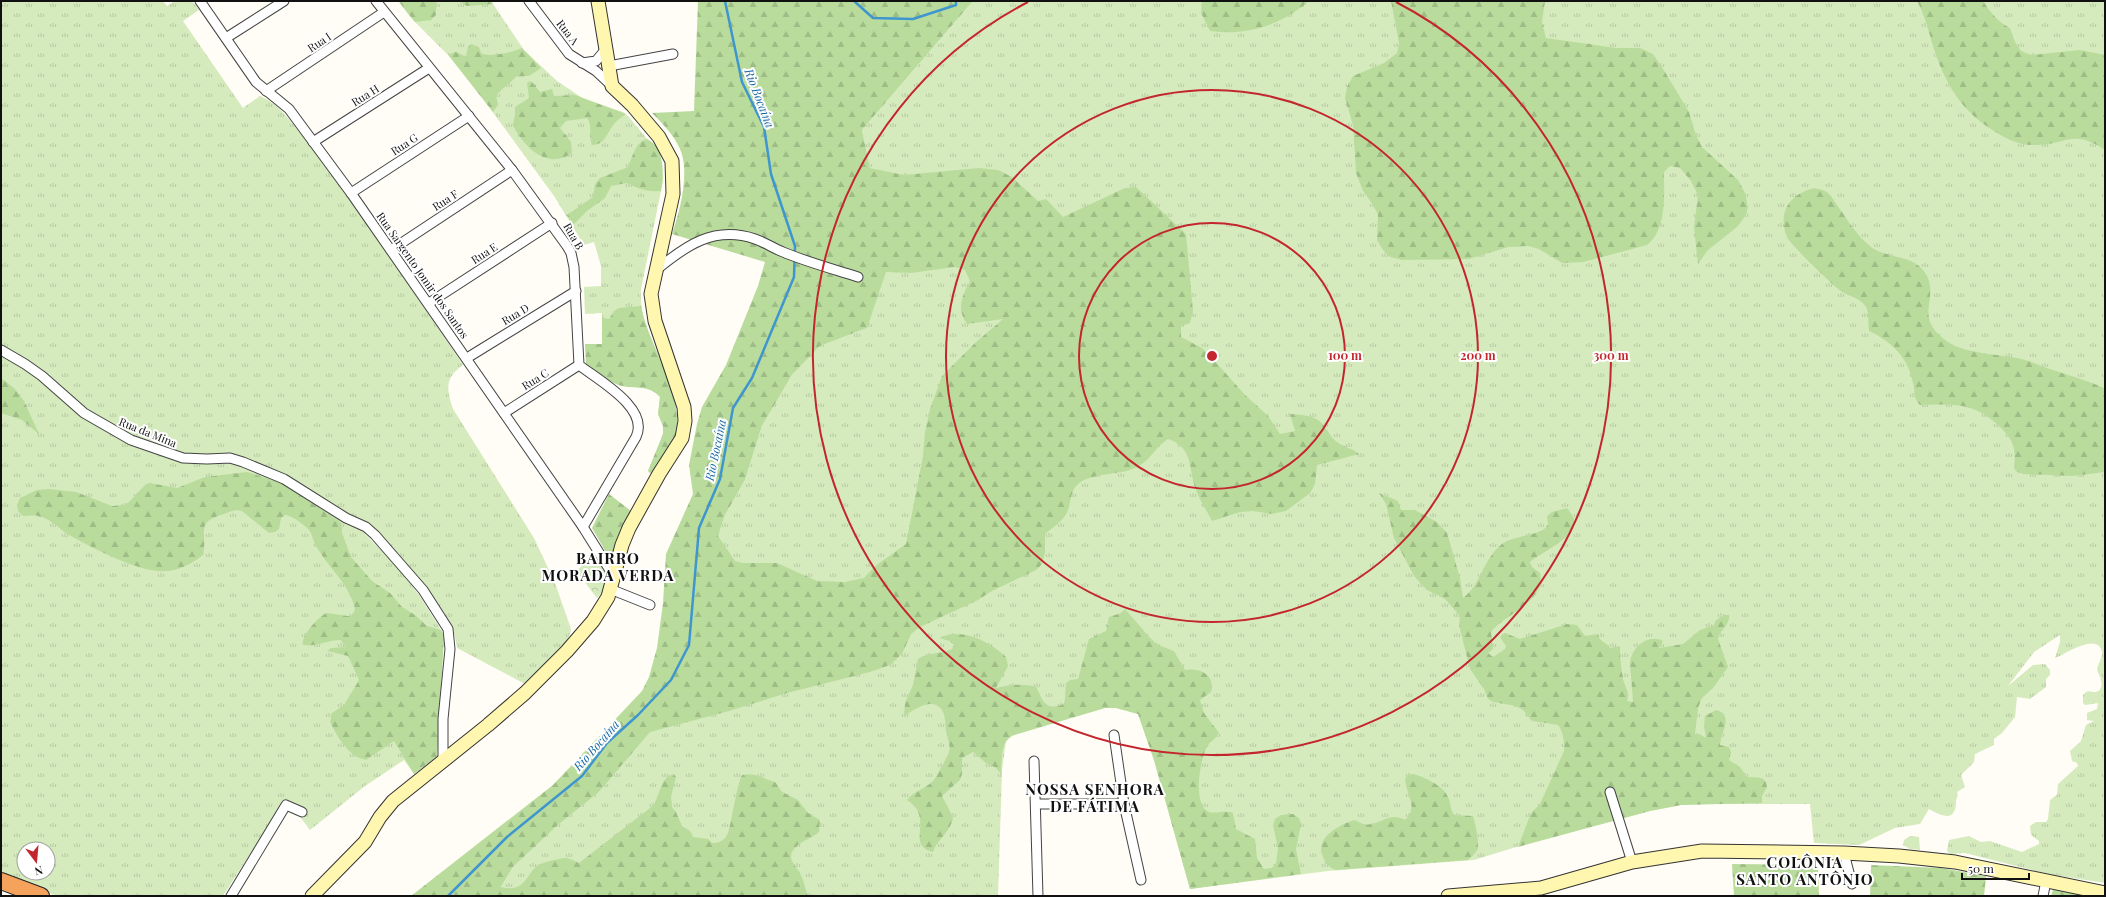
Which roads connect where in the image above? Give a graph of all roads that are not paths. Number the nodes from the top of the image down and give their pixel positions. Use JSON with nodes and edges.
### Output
{"nodes":[{"id":1,"x":200,"y":1,"type":"edge"},
{"id":2,"x":284,"y":1,"type":"edge"},
{"id":3,"x":376,"y":1,"type":"edge"},
{"id":4,"x":529,"y":1,"type":"edge"},
{"id":5,"x":598,"y":1,"type":"edge"},
{"id":6,"x":384,"y":12,"type":"junction"},
{"id":7,"x":226,"y":38,"type":"junction"},
{"id":8,"x":606,"y":50,"type":"junction"},
{"id":9,"x":673,"y":54,"type":"dead end"},
{"id":10,"x":582,"y":63,"type":"junction"},
{"id":11,"x":609,"y":66,"type":"junction"},
{"id":12,"x":429,"y":68,"type":"junction"},
{"id":13,"x":612,"y":86,"type":"junction"},
{"id":14,"x":266,"y":92,"type":"junction"},
{"id":15,"x":469,"y":116,"type":"junction"},
{"id":16,"x":313,"y":142,"type":"junction"},
{"id":17,"x":512,"y":170,"type":"junction"},
{"id":18,"x":351,"y":193,"type":"junction"},
{"id":19,"x":552,"y":223,"type":"junction"},
{"id":20,"x":390,"y":250,"type":"junction"},
{"id":21,"x":655,"y":271,"type":"junction"},
{"id":22,"x":858,"y":277,"type":"dead end"},
{"id":23,"x":576,"y":291,"type":"junction"},
{"id":24,"x":429,"y":303,"type":"junction"},
{"id":25,"x":1,"y":350,"type":"edge"},
{"id":26,"x":467,"y":358,"type":"junction"},
{"id":27,"x":579,"y":365,"type":"junction"},
{"id":28,"x":504,"y":413,"type":"junction"},
{"id":29,"x":583,"y":528,"type":"junction"},
{"id":30,"x":613,"y":575,"type":"junction"},
{"id":31,"x":610,"y":589,"type":"junction"},
{"id":32,"x":650,"y":605,"type":"dead end"},
{"id":33,"x":1114,"y":734,"type":"dead end"},
{"id":34,"x":443,"y":760,"type":"junction"},
{"id":35,"x":1034,"y":760,"type":"dead end"},
{"id":36,"x":1610,"y":792,"type":"dead end"},
{"id":37,"x":1037,"y":804,"type":"junction"},
{"id":38,"x":1124,"y":804,"type":"junction"},
{"id":39,"x":302,"y":812,"type":"dead end"},
{"id":40,"x":1844,"y":853,"type":"junction"},
{"id":41,"x":1632,"y":862,"type":"junction"},
{"id":42,"x":1141,"y":880,"type":"dead end"},
{"id":43,"x":1,"y":881,"type":"edge"},
{"id":44,"x":2046,"y":881,"type":"junction"},
{"id":45,"x":1852,"y":884,"type":"dead end"},
{"id":46,"x":1529,"y":893,"type":"edge"},
{"id":47,"x":2105,"y":893,"type":"edge"},
{"id":48,"x":41,"y":896,"type":"edge"},
{"id":49,"x":231,"y":896,"type":"edge"},
{"id":50,"x":312,"y":896,"type":"edge"},
{"id":51,"x":1038,"y":896,"type":"edge"},
{"id":52,"x":1448,"y":896,"type":"edge"},
{"id":53,"x":2043,"y":896,"type":"edge"}],
"edges":[{"from":1,"to":7,"type":"street","name":"Rua Sargento Jomir dos Santos"},
{"from":2,"to":7,"type":"street"},
{"from":3,"to":6,"type":"street","name":"Rua B"},
{"from":4,"to":10,"type":"street","name":"Rua A"},
{"from":5,"to":8,"type":"street"},
{"from":6,"to":12,"type":"street","name":"Rua B"},
{"from":6,"to":14,"type":"street","name":"Rua I"},
{"from":7,"to":14,"type":"street","name":"Rua Sargento Jomir dos Santos"},
{"from":8,"to":10,"type":"street"},
{"from":8,"to":11,"type":"street"},
{"from":9,"to":11,"type":"street"},
{"from":10,"to":13,"type":"street","name":"Rua A"},
{"from":11,"to":13,"type":"street"},
{"from":12,"to":15,"type":"street","name":"Rua B"},
{"from":12,"to":16,"type":"street","name":"Rua H"},
{"from":13,"to":21,"type":"street"},
{"from":14,"to":16,"type":"street","name":"Rua Sargento Jomir dos Santos"},
{"from":15,"to":17,"type":"street","name":"Rua B"},
{"from":15,"to":18,"type":"street","name":"Rua G"},
{"from":16,"to":18,"type":"street","name":"Rua Sargento Jomir dos Santos"},
{"from":17,"to":19,"type":"street","name":"Rua B"},
{"from":17,"to":20,"type":"street","name":"Rua F"},
{"from":18,"to":20,"type":"street","name":"Rua Sargento Jomir dos Santos"},
{"from":19,"to":23,"type":"street","name":"Rua B"},
{"from":19,"to":24,"type":"street","name":"Rua E"},
{"from":20,"to":24,"type":"street","name":"Rua Sargento Jomir dos Santos"},
{"from":21,"to":22,"type":"street"},
{"from":21,"to":30,"type":"street"},
{"from":23,"to":26,"type":"street","name":"Rua D"},
{"from":23,"to":27,"type":"street","name":"Rua B"},
{"from":24,"to":26,"type":"street","name":"Rua Sargento Jomir dos Santos"},
{"from":25,"to":34,"type":"street","name":"Rua da Mina"},
{"from":26,"to":28,"type":"street","name":"Rua Sargento Jomir dos Santos"},
{"from":27,"to":28,"type":"street","name":"Rua C"},
{"from":27,"to":29,"type":"street"},
{"from":28,"to":29,"type":"street","name":"Rua Sargento Jomir dos Santos"},
{"from":29,"to":30,"type":"street","name":"Rua Sargento Jomir dos Santos"},
{"from":30,"to":31,"type":"street"},
{"from":31,"to":32,"type":"street"},
{"from":31,"to":34,"type":"street"},
{"from":33,"to":38,"type":"street"},
{"from":34,"to":50,"type":"street"},
{"from":35,"to":37,"type":"street"},
{"from":36,"to":41,"type":"street"},
{"from":37,"to":38,"type":"street"},
{"from":37,"to":51,"type":"street"},
{"from":38,"to":42,"type":"street"},
{"from":39,"to":49,"type":"street"},
{"from":40,"to":41,"type":"street"},
{"from":40,"to":44,"type":"street"},
{"from":40,"to":45,"type":"street"},
{"from":41,"to":46,"type":"street"},
{"from":43,"to":48,"type":"highway"},
{"from":44,"to":47,"type":"street"},
{"from":44,"to":53,"type":"street"},
{"from":46,"to":52,"type":"street"}]}
